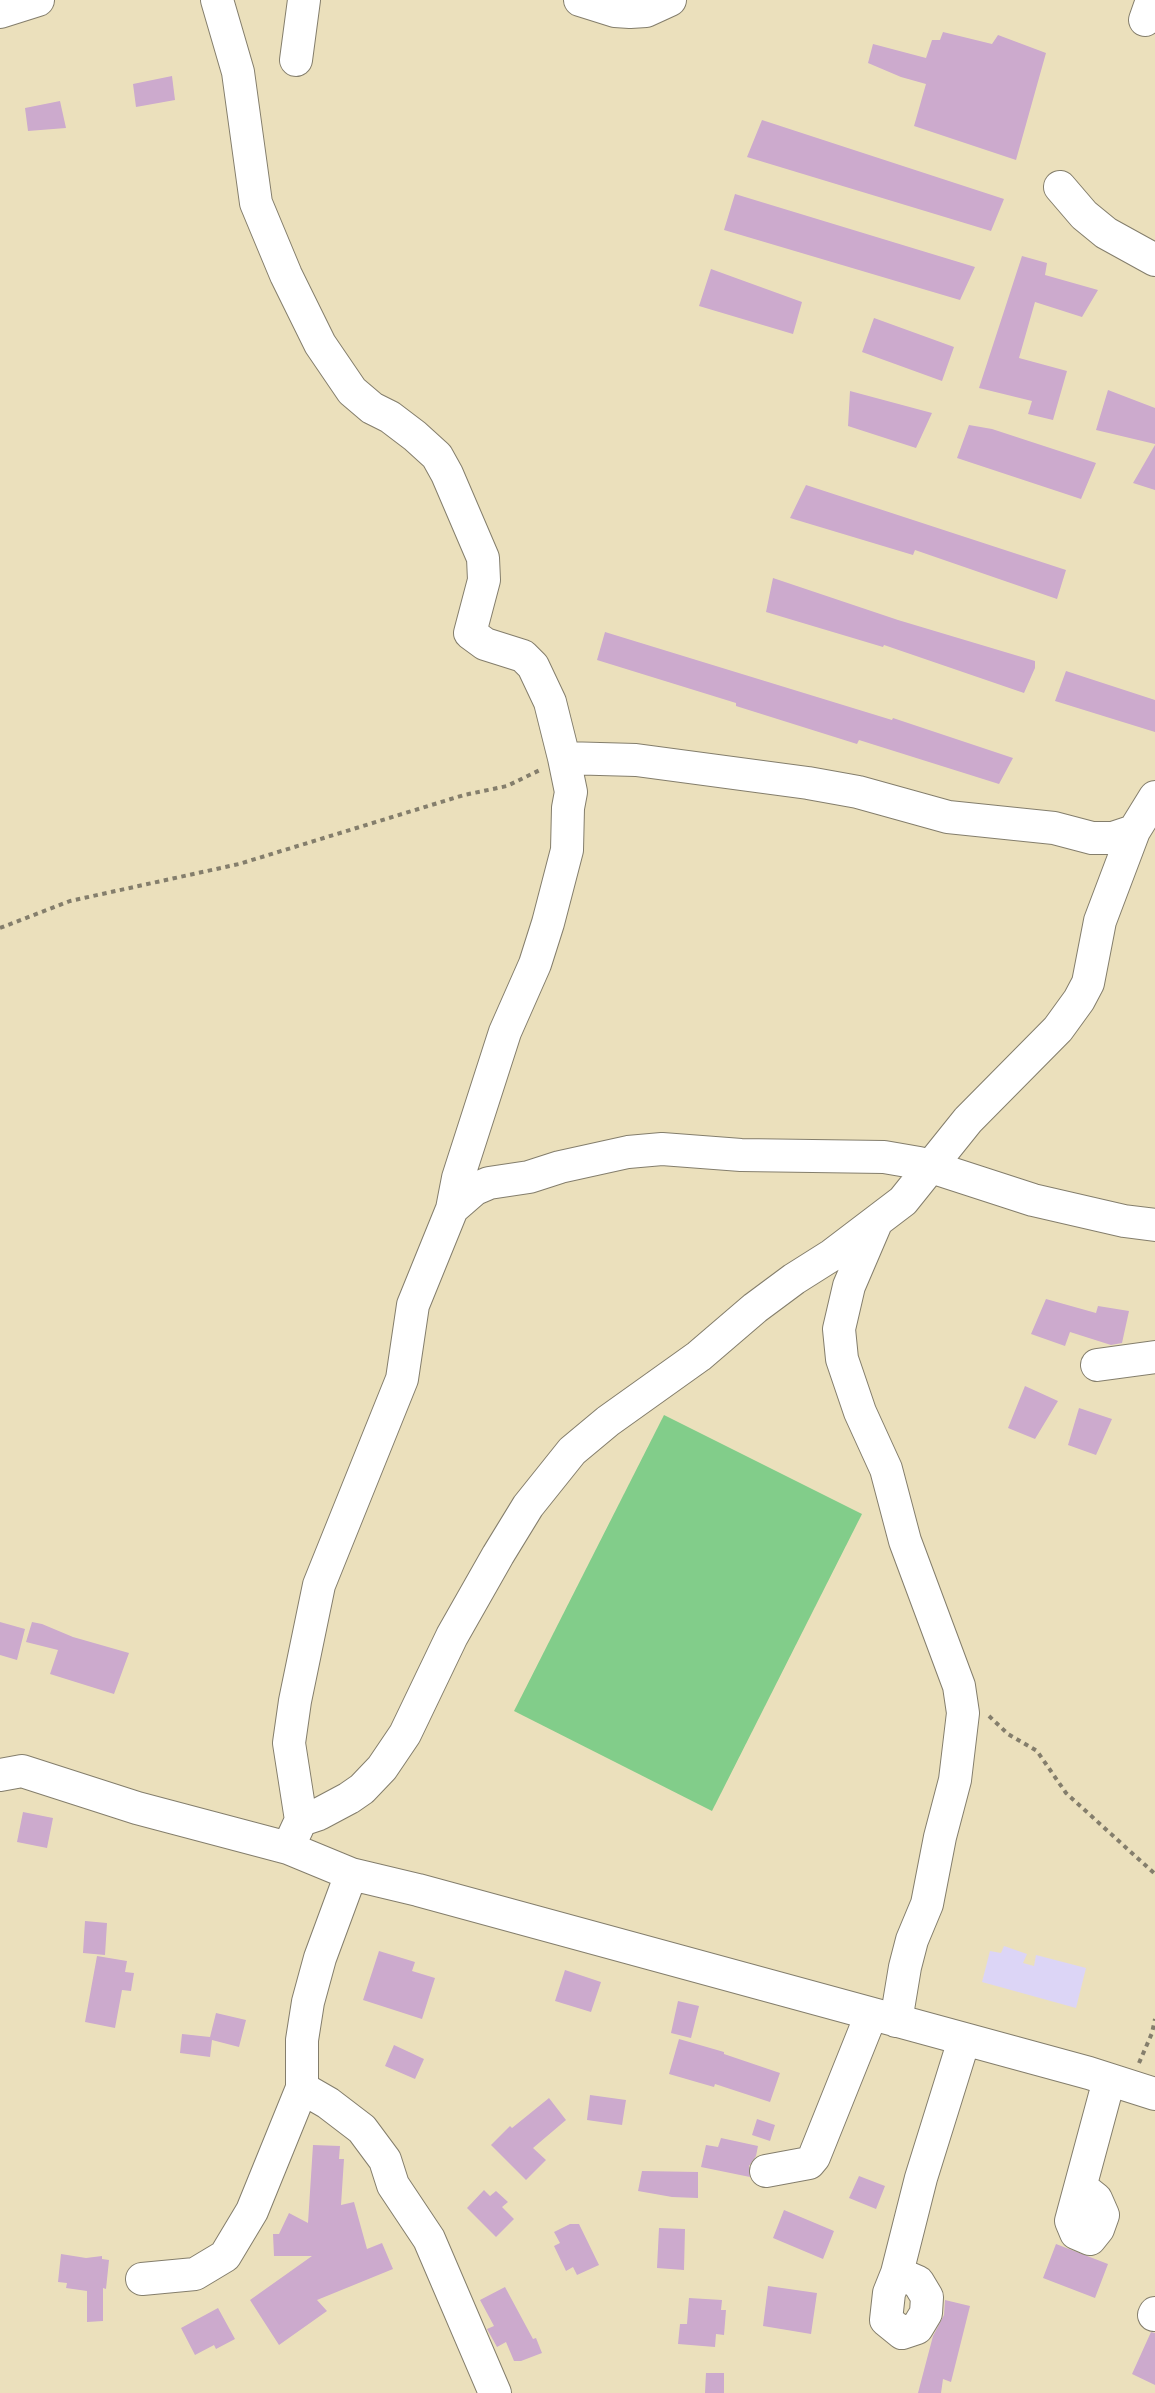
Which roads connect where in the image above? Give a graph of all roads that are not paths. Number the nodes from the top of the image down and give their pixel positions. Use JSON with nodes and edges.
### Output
{"nodes":[{"id":1,"x":38,"y":0,"type":"edge"},
{"id":2,"x":217,"y":0,"type":"edge"},
{"id":3,"x":304,"y":0,"type":"edge"},
{"id":4,"x":580,"y":0,"type":"edge"},
{"id":5,"x":670,"y":0,"type":"edge"},
{"id":6,"x":0,"y":12,"type":"edge"},
{"id":7,"x":296,"y":60,"type":"dead end"},
{"id":8,"x":1060,"y":187,"type":"dead end"},
{"id":9,"x":1155,"y":260,"type":"edge"},
{"id":10,"x":564,"y":758,"type":"junction"},
{"id":11,"x":1155,"y":797,"type":"edge"},
{"id":12,"x":1134,"y":831,"type":"junction"},
{"id":13,"x":928,"y":1167,"type":"junction"},
{"id":14,"x":452,"y":1209,"type":"junction"},
{"id":15,"x":877,"y":1222,"type":"junction"},
{"id":16,"x":1155,"y":1225,"type":"edge"},
{"id":17,"x":1155,"y":1357,"type":"edge"},
{"id":18,"x":1097,"y":1365,"type":"dead end"},
{"id":19,"x":7,"y":1767,"type":"edge"},
{"id":20,"x":295,"y":1834,"type":"junction"},
{"id":21,"x":351,"y":1874,"type":"junction"},
{"id":22,"x":884,"y":2018,"type":"junction"},
{"id":23,"x":964,"y":2040,"type":"junction"},
{"id":24,"x":1131,"y":2087,"type":"edge"},
{"id":25,"x":302,"y":2088,"type":"junction"},
{"id":26,"x":766,"y":2171,"type":"dead end"},
{"id":27,"x":1081,"y":2187,"type":"dead end"},
{"id":28,"x":897,"y":2273,"type":"dead end"},
{"id":29,"x":142,"y":2279,"type":"dead end"},
{"id":30,"x":495,"y":2393,"type":"edge"}],
"edges":[{"from":1,"to":6,"type":"street"},
{"from":2,"to":10,"type":"street"},
{"from":3,"to":7,"type":"street"},
{"from":4,"to":5,"type":"street"},
{"from":8,"to":9,"type":"street"},
{"from":10,"to":12,"type":"street"},
{"from":10,"to":14,"type":"street"},
{"from":11,"to":12,"type":"street"},
{"from":12,"to":13,"type":"street"},
{"from":13,"to":14,"type":"street"},
{"from":13,"to":15,"type":"street"},
{"from":13,"to":16,"type":"street"},
{"from":14,"to":20,"type":"street"},
{"from":15,"to":20,"type":"street"},
{"from":15,"to":22,"type":"street"},
{"from":17,"to":18,"type":"street"},
{"from":19,"to":20,"type":"street"},
{"from":20,"to":21,"type":"street"},
{"from":21,"to":22,"type":"street"},
{"from":21,"to":25,"type":"street"},
{"from":22,"to":23,"type":"street"},
{"from":22,"to":26,"type":"street"},
{"from":23,"to":24,"type":"street"},
{"from":23,"to":28,"type":"street"},
{"from":24,"to":27,"type":"street"},
{"from":25,"to":29,"type":"street"},
{"from":25,"to":30,"type":"street"}]}
